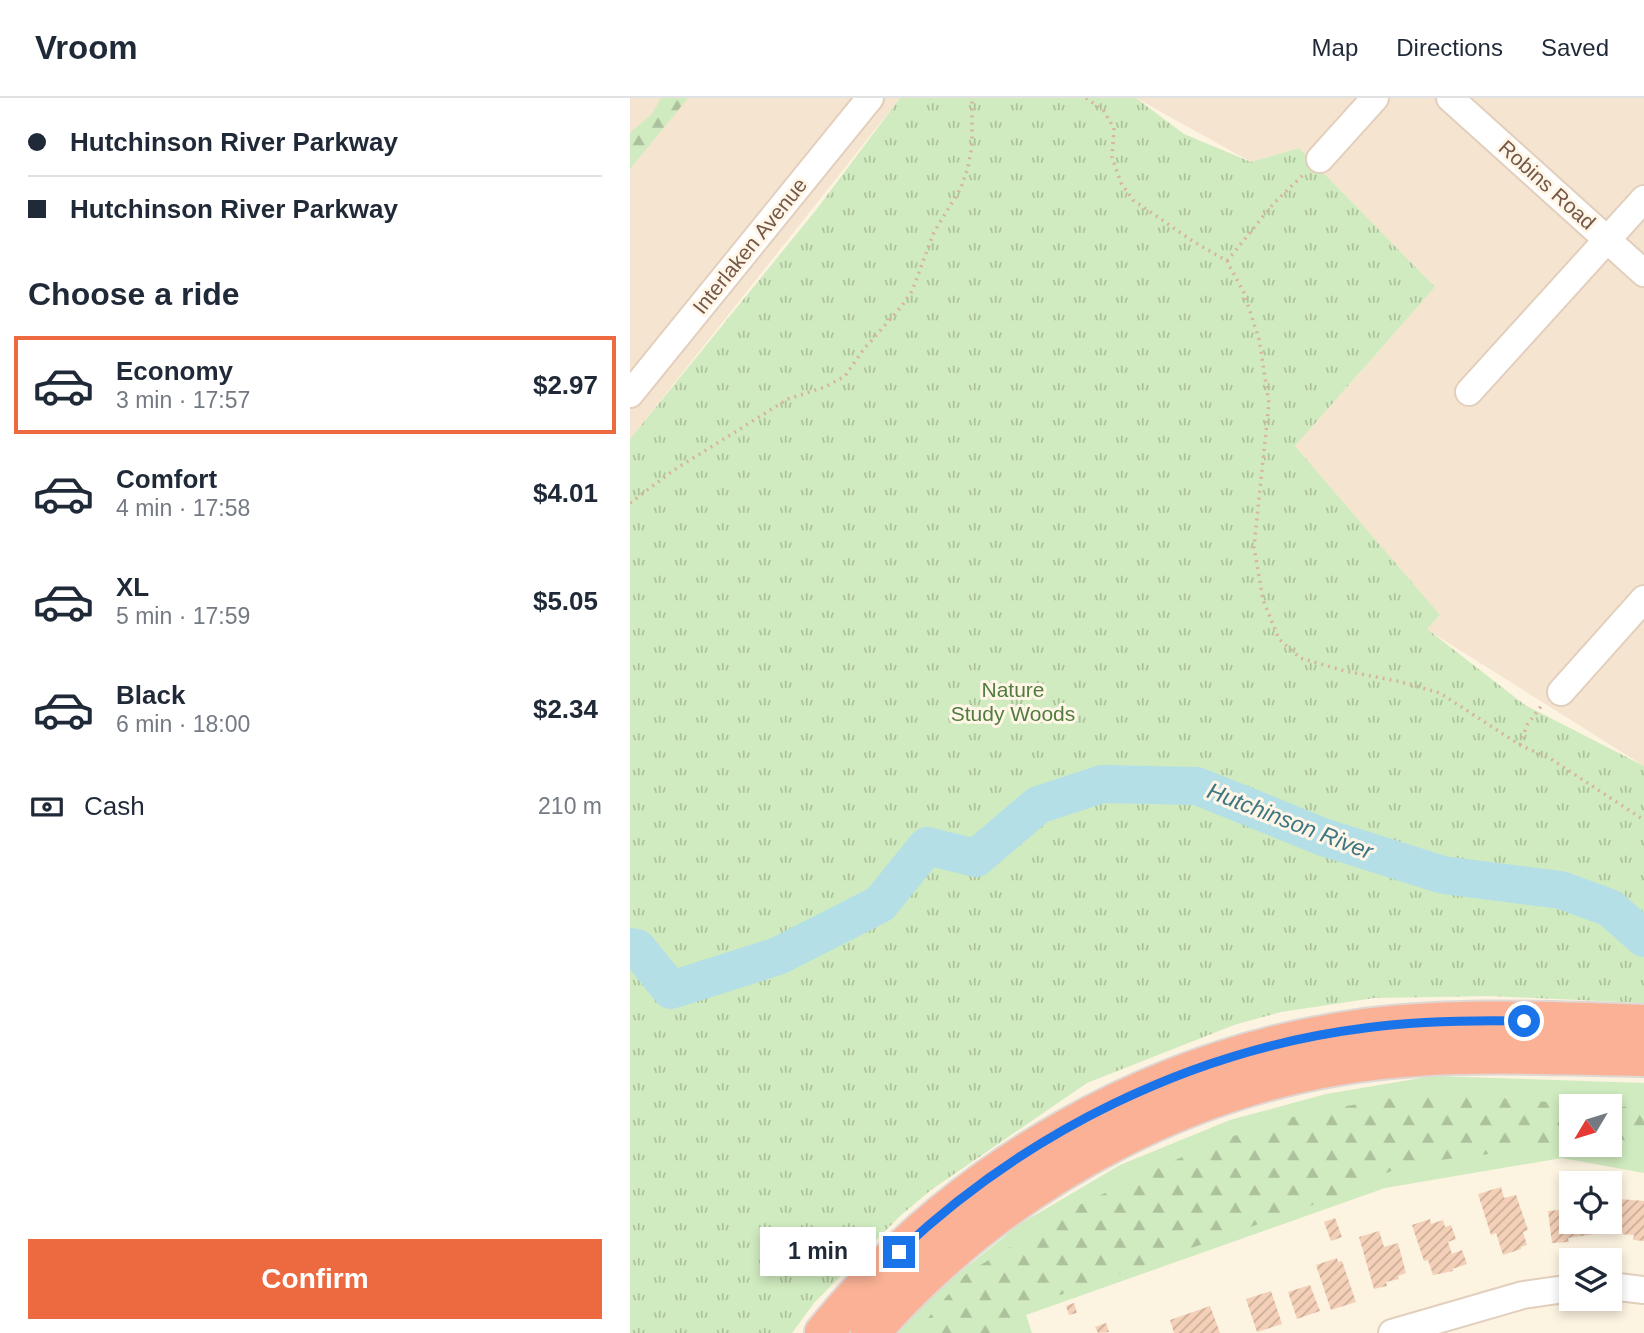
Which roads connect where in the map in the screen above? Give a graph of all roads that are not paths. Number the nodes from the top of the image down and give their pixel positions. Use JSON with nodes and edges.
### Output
{"nodes":[{"id":1,"x":870,"y":98,"type":"edge"},
{"id":2,"x":1375,"y":98,"type":"edge"},
{"id":3,"x":1450,"y":98,"type":"edge"},
{"id":4,"x":1320,"y":159,"type":"road end"},
{"id":5,"x":1644,"y":199,"type":"edge"},
{"id":6,"x":1607,"y":239,"type":"junction"},
{"id":7,"x":1644,"y":273,"type":"edge"},
{"id":8,"x":1469,"y":392,"type":"dead end"},
{"id":9,"x":630,"y":394,"type":"edge"},
{"id":10,"x":1644,"y":599,"type":"edge"},
{"id":11,"x":1561,"y":692,"type":"road end"},
{"id":12,"x":1644,"y":1024,"type":"edge"},
{"id":13,"x":1644,"y":1057,"type":"edge"},
{"id":14,"x":1622,"y":1287,"type":"edge"},
{"id":15,"x":1559,"y":1290,"type":"edge"},
{"id":16,"x":1644,"y":1290,"type":"edge"},
{"id":17,"x":824,"y":1333,"type":"edge"},
{"id":18,"x":870,"y":1333,"type":"edge"},
{"id":19,"x":1392,"y":1333,"type":"edge"}],
"edges":[{"from":1,"to":9,"type":"street","name":"Interlaken Avenue"},
{"from":2,"to":4,"type":"street"},
{"from":3,"to":6,"type":"street","name":"Robins Road"},
{"from":5,"to":6,"type":"street"},
{"from":6,"to":7,"type":"street","name":"Robins Road"},
{"from":6,"to":8,"type":"street"},
{"from":10,"to":11,"type":"street"},
{"from":12,"to":17,"type":"highway"},
{"from":13,"to":18,"type":"highway"},
{"from":14,"to":16,"type":"street"},
{"from":15,"to":19,"type":"street"}]}
